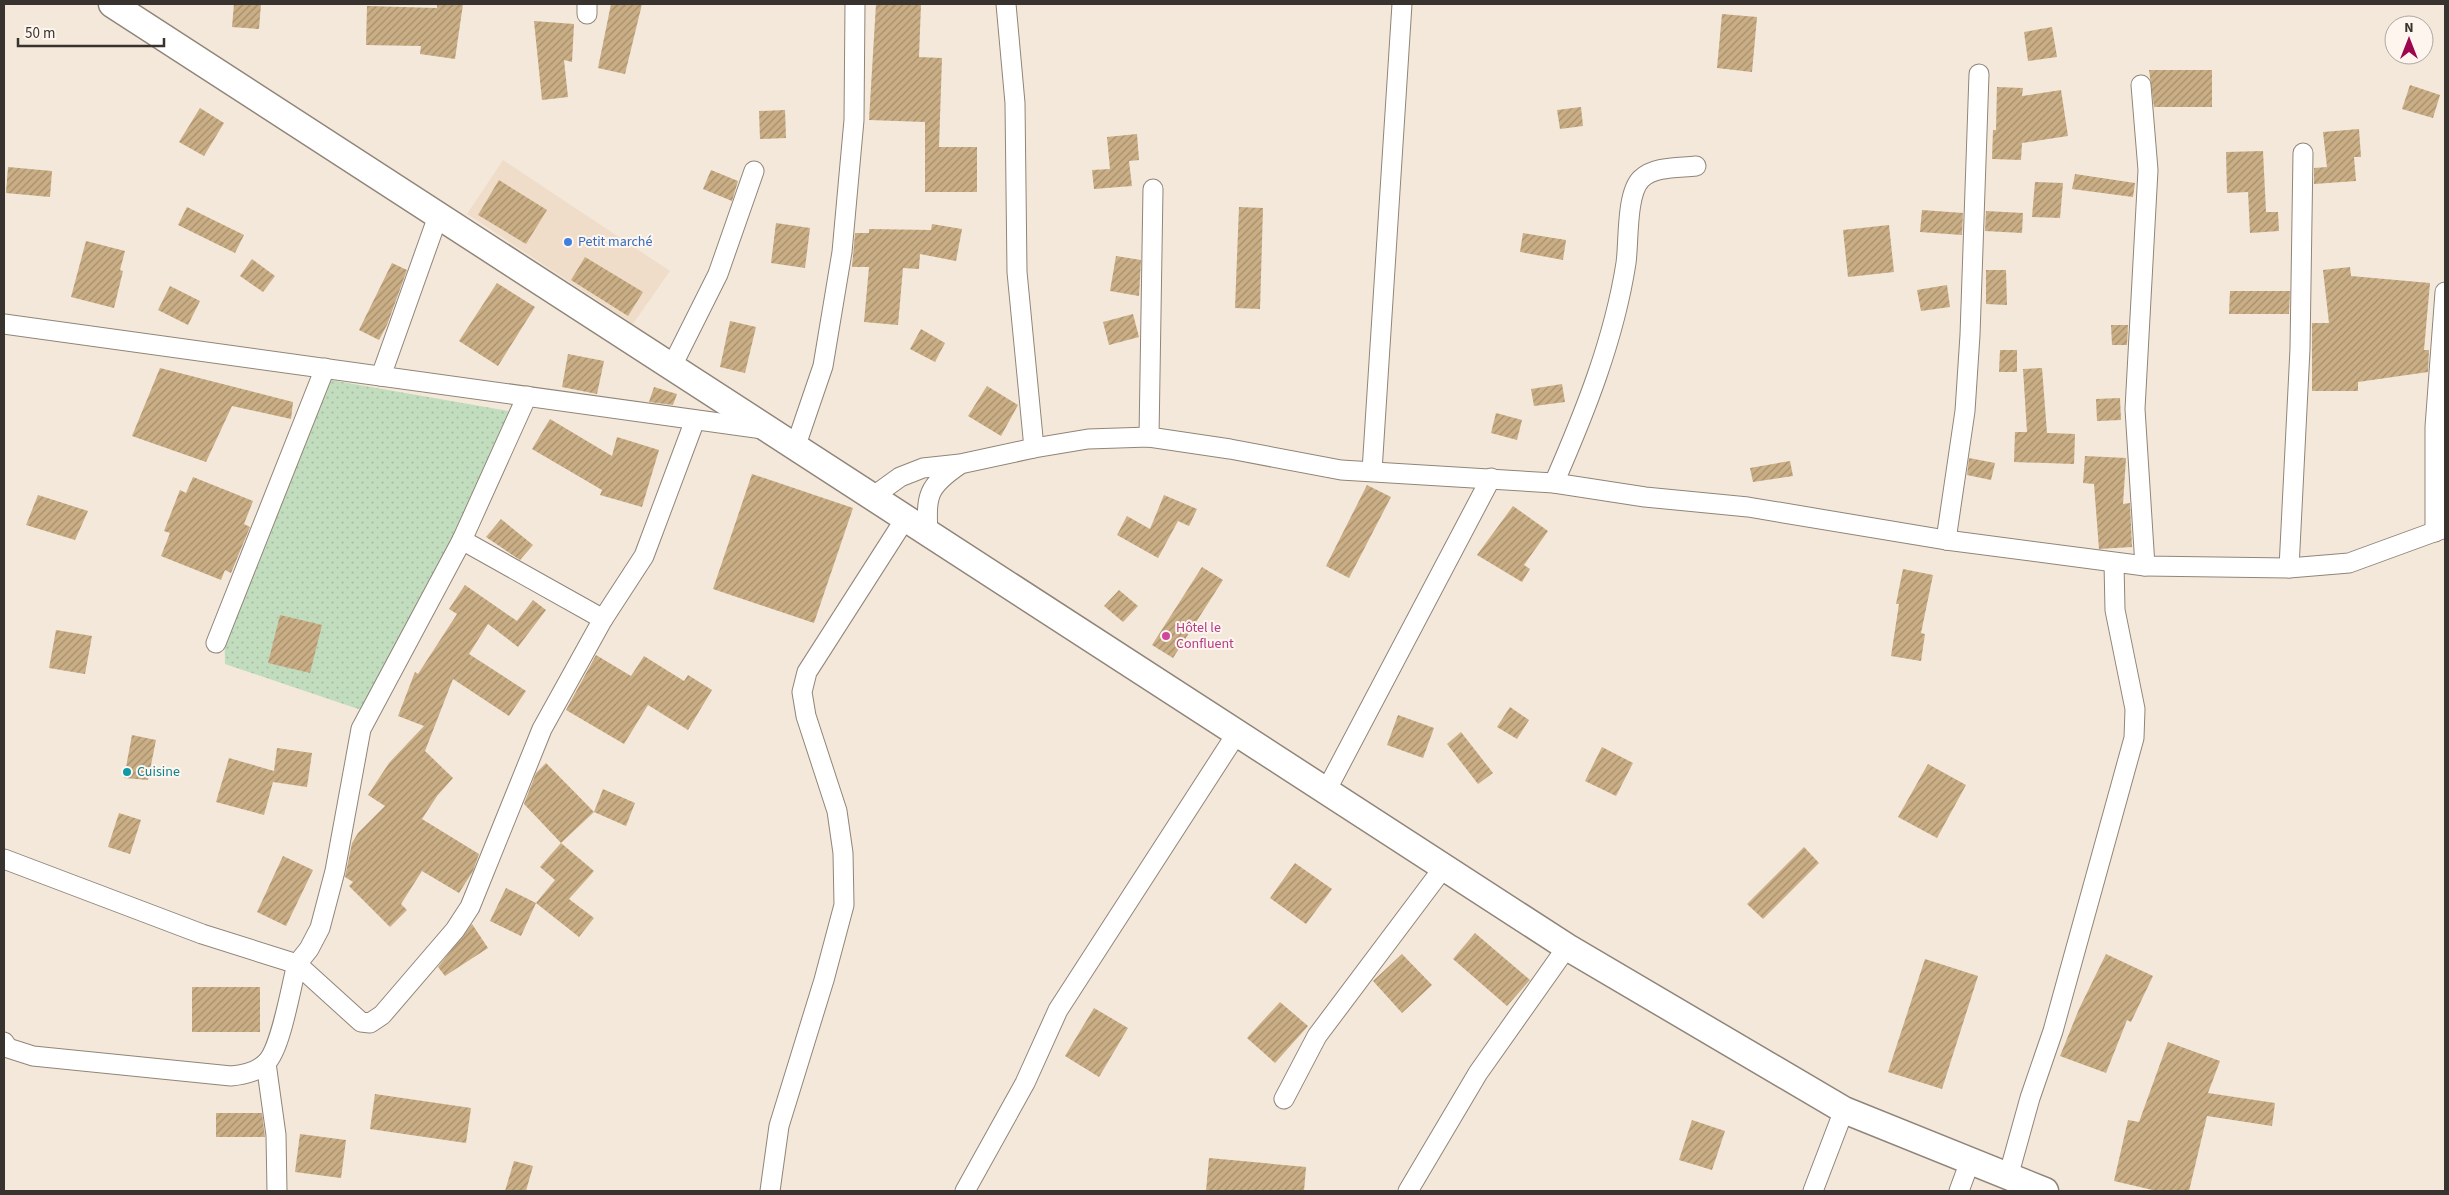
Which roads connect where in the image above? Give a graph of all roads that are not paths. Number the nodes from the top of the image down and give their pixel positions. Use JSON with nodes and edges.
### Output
{"nodes":[{"id":1,"x":112,"y":4,"type":"edge"},
{"id":2,"x":855,"y":4,"type":"edge"},
{"id":3,"x":1006,"y":4,"type":"edge"},
{"id":4,"x":1402,"y":4,"type":"edge"},
{"id":5,"x":1980,"y":74,"type":"dead end"},
{"id":6,"x":2141,"y":85,"type":"dead end"},
{"id":7,"x":2303,"y":153,"type":"dead end"},
{"id":8,"x":1696,"y":166,"type":"dead end"},
{"id":9,"x":754,"y":171,"type":"dead end"},
{"id":10,"x":1153,"y":189,"type":"dead end"},
{"id":11,"x":438,"y":216,"type":"junction"},
{"id":12,"x":2445,"y":292,"type":"edge"},
{"id":13,"x":4,"y":324,"type":"edge"},
{"id":14,"x":326,"y":368,"type":"junction"},
{"id":15,"x":672,"y":368,"type":"junction"},
{"id":16,"x":381,"y":376,"type":"junction"},
{"id":17,"x":527,"y":396,"type":"junction"},
{"id":18,"x":696,"y":420,"type":"junction"},
{"id":19,"x":767,"y":429,"type":"junction"},
{"id":20,"x":1149,"y":437,"type":"junction"},
{"id":21,"x":795,"y":448,"type":"junction"},
{"id":22,"x":1034,"y":448,"type":"junction"},
{"id":23,"x":960,"y":464,"type":"junction"},
{"id":24,"x":1372,"y":471,"type":"junction"},
{"id":25,"x":1491,"y":478,"type":"junction"},
{"id":26,"x":1554,"y":483,"type":"junction"},
{"id":27,"x":871,"y":498,"type":"junction"},
{"id":28,"x":904,"y":519,"type":"junction"},
{"id":29,"x":2440,"y":530,"type":"edge"},
{"id":30,"x":928,"y":534,"type":"junction"},
{"id":31,"x":462,"y":540,"type":"junction"},
{"id":32,"x":1946,"y":540,"type":"junction"},
{"id":33,"x":2114,"y":563,"type":"junction"},
{"id":34,"x":2145,"y":566,"type":"junction"},
{"id":35,"x":2289,"y":568,"type":"junction"},
{"id":36,"x":603,"y":619,"type":"junction"},
{"id":37,"x":216,"y":643,"type":"dead end"},
{"id":38,"x":1237,"y":733,"type":"junction"},
{"id":39,"x":1326,"y":791,"type":"junction"},
{"id":40,"x":4,"y":859,"type":"edge"},
{"id":41,"x":1444,"y":867,"type":"junction"},
{"id":42,"x":1567,"y":947,"type":"junction"},
{"id":43,"x":297,"y":964,"type":"junction"},
{"id":44,"x":4,"y":1042,"type":"edge"},
{"id":45,"x":266,"y":1063,"type":"junction"},
{"id":46,"x":1284,"y":1099,"type":"dead end"},
{"id":47,"x":1844,"y":1110,"type":"junction"},
{"id":48,"x":1970,"y":1161,"type":"junction"},
{"id":49,"x":2008,"y":1177,"type":"junction"},
{"id":50,"x":277,"y":1191,"type":"edge"},
{"id":51,"x":770,"y":1191,"type":"edge"},
{"id":52,"x":966,"y":1191,"type":"edge"},
{"id":53,"x":1408,"y":1191,"type":"edge"},
{"id":54,"x":1813,"y":1191,"type":"edge"},
{"id":55,"x":1959,"y":1191,"type":"edge"},
{"id":56,"x":2044,"y":1191,"type":"edge"}],
"edges":[{"from":1,"to":11,"type":"street"},
{"from":2,"to":21,"type":"street"},
{"from":3,"to":22,"type":"street"},
{"from":4,"to":24,"type":"street"},
{"from":5,"to":32,"type":"street"},
{"from":6,"to":34,"type":"street"},
{"from":7,"to":35,"type":"street"},
{"from":8,"to":26,"type":"street"},
{"from":9,"to":15,"type":"street"},
{"from":10,"to":20,"type":"street"},
{"from":11,"to":15,"type":"street"},
{"from":11,"to":16,"type":"street"},
{"from":12,"to":29,"type":"street"},
{"from":13,"to":14,"type":"street"},
{"from":14,"to":16,"type":"street"},
{"from":14,"to":37,"type":"street"},
{"from":15,"to":19,"type":"street"},
{"from":16,"to":17,"type":"street"},
{"from":17,"to":18,"type":"street"},
{"from":17,"to":31,"type":"street"},
{"from":18,"to":19,"type":"street"},
{"from":18,"to":36,"type":"street"},
{"from":19,"to":21,"type":"street"},
{"from":20,"to":22,"type":"street"},
{"from":20,"to":24,"type":"street"},
{"from":21,"to":27,"type":"street"},
{"from":22,"to":23,"type":"street"},
{"from":23,"to":27,"type":"street"},
{"from":23,"to":30,"type":"street"},
{"from":24,"to":25,"type":"street"},
{"from":25,"to":26,"type":"street"},
{"from":25,"to":39,"type":"street"},
{"from":26,"to":32,"type":"street"},
{"from":27,"to":28,"type":"street"},
{"from":28,"to":30,"type":"street"},
{"from":28,"to":51,"type":"street"},
{"from":29,"to":35,"type":"street"},
{"from":30,"to":38,"type":"street"},
{"from":31,"to":36,"type":"street"},
{"from":31,"to":43,"type":"street"},
{"from":32,"to":33,"type":"street"},
{"from":33,"to":34,"type":"street"},
{"from":33,"to":49,"type":"street"},
{"from":34,"to":35,"type":"street"},
{"from":36,"to":43,"type":"street"},
{"from":38,"to":39,"type":"street"},
{"from":38,"to":52,"type":"street"},
{"from":39,"to":41,"type":"street"},
{"from":40,"to":43,"type":"street"},
{"from":41,"to":42,"type":"street"},
{"from":41,"to":46,"type":"street"},
{"from":42,"to":47,"type":"street"},
{"from":42,"to":53,"type":"street"},
{"from":43,"to":45,"type":"street"},
{"from":44,"to":45,"type":"street"},
{"from":45,"to":50,"type":"street"},
{"from":47,"to":48,"type":"street"},
{"from":47,"to":54,"type":"street"},
{"from":48,"to":49,"type":"street"},
{"from":48,"to":55,"type":"street"},
{"from":49,"to":56,"type":"street"}]}
